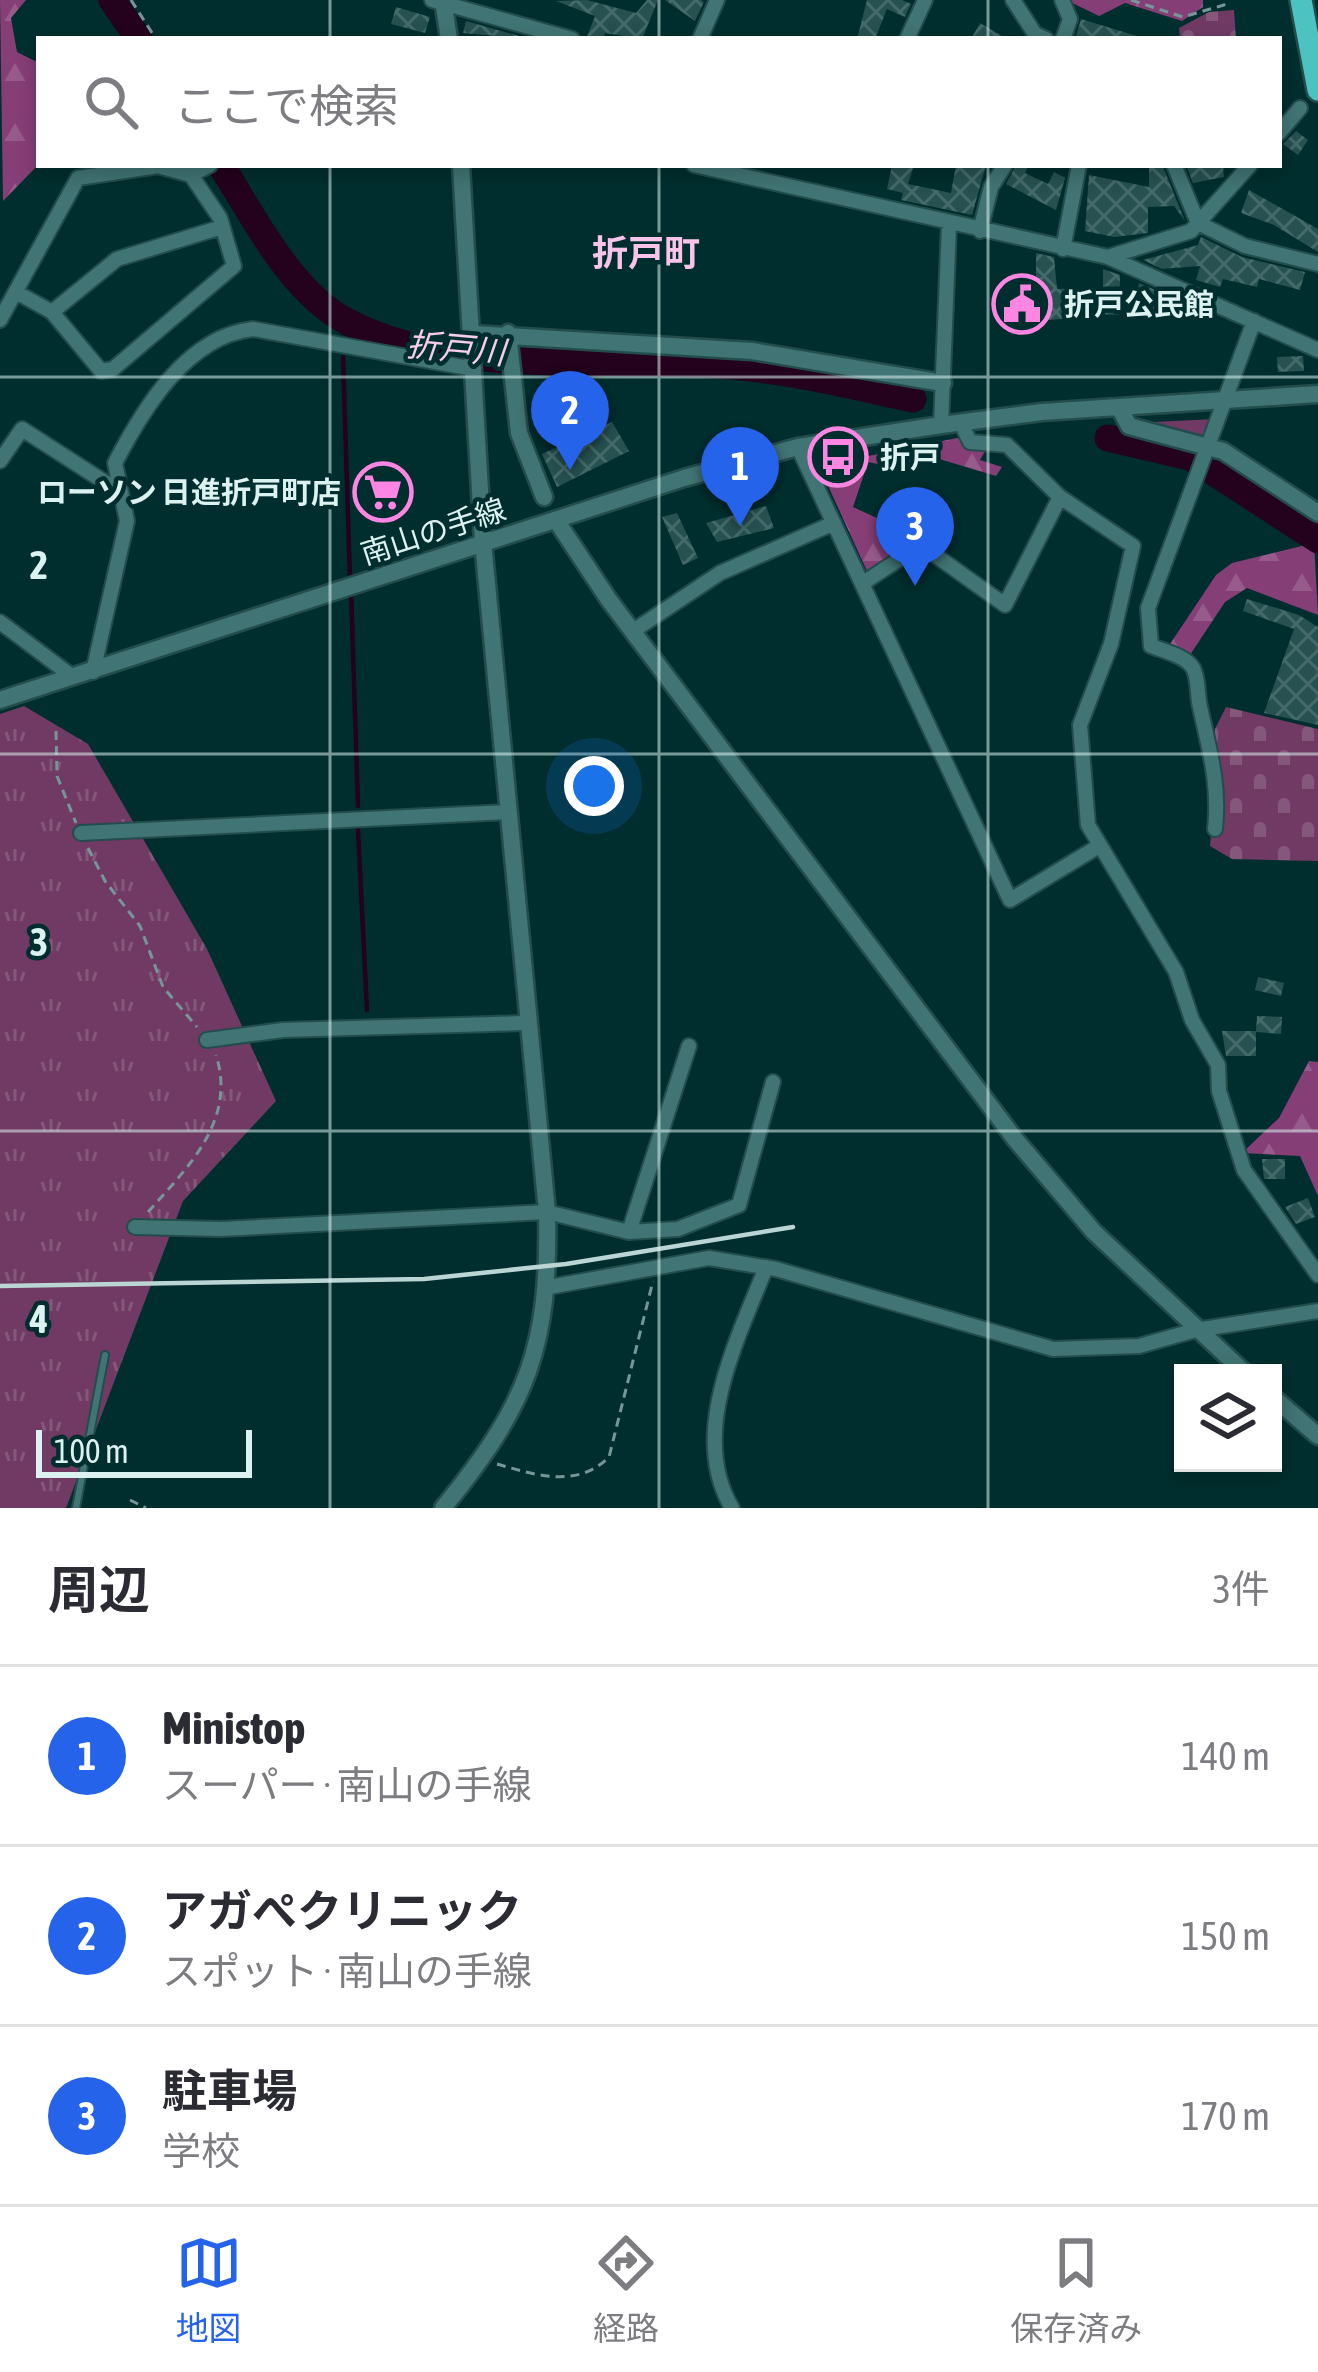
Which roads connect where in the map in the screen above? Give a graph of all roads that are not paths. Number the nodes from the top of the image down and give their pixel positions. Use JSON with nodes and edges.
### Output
{"nodes":[{"id":1,"x":717,"y":0,"type":"edge"},
{"id":2,"x":925,"y":0,"type":"edge"},
{"id":3,"x":1013,"y":0,"type":"edge"},
{"id":4,"x":1062,"y":0,"type":"edge"},
{"id":5,"x":1301,"y":0,"type":"edge"},
{"id":6,"x":439,"y":1,"type":"edge"},
{"id":7,"x":448,"y":36,"type":"edge"},
{"id":8,"x":562,"y":36,"type":"edge"},
{"id":9,"x":701,"y":36,"type":"edge"},
{"id":10,"x":909,"y":36,"type":"edge"},
{"id":11,"x":1039,"y":36,"type":"edge"},
{"id":12,"x":1064,"y":36,"type":"edge"},
{"id":13,"x":1318,"y":89,"type":"edge"},
{"id":14,"x":145,"y":168,"type":"edge"},
{"id":15,"x":165,"y":168,"type":"edge"},
{"id":16,"x":204,"y":168,"type":"edge"},
{"id":17,"x":460,"y":168,"type":"edge"},
{"id":18,"x":707,"y":168,"type":"edge"},
{"id":19,"x":1000,"y":168,"type":"edge"},
{"id":20,"x":1078,"y":168,"type":"edge"},
{"id":21,"x":1175,"y":168,"type":"edge"},
{"id":22,"x":1247,"y":168,"type":"edge"},
{"id":23,"x":191,"y":175,"type":"junction"},
{"id":24,"x":1198,"y":223,"type":"junction"},
{"id":25,"x":950,"y":224,"type":"junction"},
{"id":26,"x":222,"y":227,"type":"junction"},
{"id":27,"x":980,"y":231,"type":"junction"},
{"id":28,"x":1063,"y":249,"type":"junction"},
{"id":29,"x":1108,"y":257,"type":"junction"},
{"id":30,"x":1318,"y":264,"type":"edge"},
{"id":31,"x":16,"y":292,"type":"junction"},
{"id":32,"x":52,"y":312,"type":"junction"},
{"id":33,"x":0,"y":320,"type":"edge"},
{"id":34,"x":1254,"y":322,"type":"junction"},
{"id":35,"x":508,"y":333,"type":"junction"},
{"id":36,"x":474,"y":334,"type":"junction"},
{"id":37,"x":1318,"y":350,"type":"edge"},
{"id":38,"x":474,"y":368,"type":"junction"},
{"id":39,"x":944,"y":383,"type":"junction"},
{"id":40,"x":1318,"y":394,"type":"edge"},
{"id":41,"x":1227,"y":400,"type":"junction"},
{"id":42,"x":1119,"y":407,"type":"junction"},
{"id":43,"x":961,"y":423,"type":"junction"},
{"id":44,"x":941,"y":425,"type":"junction"},
{"id":45,"x":798,"y":447,"type":"junction"},
{"id":46,"x":1208,"y":453,"type":"junction"},
{"id":47,"x":0,"y":461,"type":"edge"},
{"id":48,"x":117,"y":490,"type":"junction"},
{"id":49,"x":544,"y":497,"type":"dead end"},
{"id":50,"x":1060,"y":497,"type":"junction"},
{"id":51,"x":1318,"y":513,"type":"edge"},
{"id":52,"x":556,"y":520,"type":"junction"},
{"id":53,"x":834,"y":523,"type":"junction"},
{"id":54,"x":483,"y":542,"type":"junction"},
{"id":55,"x":1131,"y":572,"type":"junction"},
{"id":56,"x":863,"y":583,"type":"junction"},
{"id":57,"x":1150,"y":596,"type":"junction"},
{"id":58,"x":0,"y":622,"type":"edge"},
{"id":59,"x":633,"y":631,"type":"junction"},
{"id":60,"x":93,"y":672,"type":"junction"},
{"id":61,"x":73,"y":677,"type":"junction"},
{"id":62,"x":0,"y":700,"type":"edge"},
{"id":63,"x":508,"y":812,"type":"junction"},
{"id":64,"x":1215,"y":829,"type":"dead end"},
{"id":65,"x":81,"y":833,"type":"road end"},
{"id":66,"x":1100,"y":846,"type":"junction"},
{"id":67,"x":525,"y":1023,"type":"junction"},
{"id":68,"x":208,"y":1040,"type":"road end"},
{"id":69,"x":689,"y":1046,"type":"dead end"},
{"id":70,"x":773,"y":1082,"type":"dead end"},
{"id":71,"x":547,"y":1212,"type":"junction"},
{"id":72,"x":135,"y":1227,"type":"road end"},
{"id":73,"x":628,"y":1232,"type":"junction"},
{"id":74,"x":766,"y":1267,"type":"junction"},
{"id":75,"x":1318,"y":1274,"type":"edge"},
{"id":76,"x":549,"y":1286,"type":"junction"},
{"id":77,"x":1318,"y":1311,"type":"edge"},
{"id":78,"x":1196,"y":1330,"type":"junction"},
{"id":79,"x":105,"y":1355,"type":"dead end"},
{"id":80,"x":1235,"y":1364,"type":"edge"},
{"id":81,"x":1282,"y":1405,"type":"edge"},
{"id":82,"x":1318,"y":1436,"type":"edge"},
{"id":83,"x":76,"y":1508,"type":"edge"},
{"id":84,"x":443,"y":1508,"type":"edge"},
{"id":85,"x":733,"y":1508,"type":"edge"}],
"edges":[{"from":1,"to":9,"type":"street"},
{"from":2,"to":10,"type":"street"},
{"from":3,"to":11,"type":"street"},
{"from":4,"to":12,"type":"street"},
{"from":5,"to":13,"type":"main road"},
{"from":6,"to":7,"type":"street"},
{"from":6,"to":8,"type":"street"},
{"from":14,"to":31,"type":"street"},
{"from":15,"to":23,"type":"street"},
{"from":16,"to":23,"type":"street"},
{"from":17,"to":36,"type":"street"},
{"from":18,"to":25,"type":"street"},
{"from":19,"to":27,"type":"street"},
{"from":20,"to":28,"type":"street"},
{"from":21,"to":24,"type":"street"},
{"from":22,"to":24,"type":"street"},
{"from":23,"to":26,"type":"street"},
{"from":24,"to":29,"type":"street"},
{"from":24,"to":30,"type":"street"},
{"from":25,"to":27,"type":"street"},
{"from":25,"to":39,"type":"street"},
{"from":26,"to":32,"type":"street"},
{"from":26,"to":32,"type":"street"},
{"from":27,"to":28,"type":"street"},
{"from":28,"to":29,"type":"street"},
{"from":29,"to":34,"type":"street"},
{"from":31,"to":32,"type":"street"},
{"from":31,"to":33,"type":"street"},
{"from":34,"to":37,"type":"street"},
{"from":34,"to":41,"type":"street"},
{"from":35,"to":36,"type":"street"},
{"from":35,"to":39,"type":"street"},
{"from":35,"to":49,"type":"street"},
{"from":36,"to":38,"type":"street"},
{"from":38,"to":48,"type":"street"},
{"from":38,"to":54,"type":"street"},
{"from":39,"to":44,"type":"street"},
{"from":40,"to":41,"type":"street","name":"南山の手線"},
{"from":41,"to":42,"type":"street","name":"南山の手線"},
{"from":41,"to":46,"type":"street"},
{"from":42,"to":43,"type":"street","name":"南山の手線"},
{"from":42,"to":46,"type":"street"},
{"from":43,"to":44,"type":"street","name":"南山の手線"},
{"from":43,"to":50,"type":"street"},
{"from":44,"to":45,"type":"street","name":"南山の手線"},
{"from":45,"to":52,"type":"street","name":"南山の手線"},
{"from":45,"to":53,"type":"street"},
{"from":46,"to":51,"type":"street"},
{"from":46,"to":57,"type":"street"},
{"from":47,"to":48,"type":"street"},
{"from":48,"to":60,"type":"street"},
{"from":50,"to":55,"type":"street"},
{"from":50,"to":56,"type":"street"},
{"from":52,"to":54,"type":"street","name":"南山の手線"},
{"from":52,"to":59,"type":"street"},
{"from":53,"to":56,"type":"street"},
{"from":53,"to":59,"type":"street"},
{"from":54,"to":60,"type":"street","name":"南山の手線"},
{"from":54,"to":63,"type":"street"},
{"from":55,"to":57,"type":"street"},
{"from":55,"to":66,"type":"street"},
{"from":56,"to":66,"type":"street"},
{"from":57,"to":64,"type":"street"},
{"from":58,"to":61,"type":"street"},
{"from":59,"to":78,"type":"street"},
{"from":60,"to":61,"type":"street","name":"南山の手線"},
{"from":61,"to":62,"type":"street","name":"南山の手線"},
{"from":63,"to":65,"type":"street"},
{"from":63,"to":67,"type":"street"},
{"from":66,"to":75,"type":"street"},
{"from":67,"to":68,"type":"street"},
{"from":67,"to":71,"type":"street"},
{"from":69,"to":73,"type":"street"},
{"from":70,"to":73,"type":"street"},
{"from":71,"to":72,"type":"street"},
{"from":71,"to":73,"type":"street"},
{"from":71,"to":76,"type":"street"},
{"from":74,"to":76,"type":"street"},
{"from":74,"to":78,"type":"street"},
{"from":74,"to":85,"type":"street"},
{"from":76,"to":84,"type":"street"},
{"from":77,"to":78,"type":"street"},
{"from":78,"to":80,"type":"street"},
{"from":79,"to":83,"type":"lane"},
{"from":81,"to":82,"type":"street"}]}
